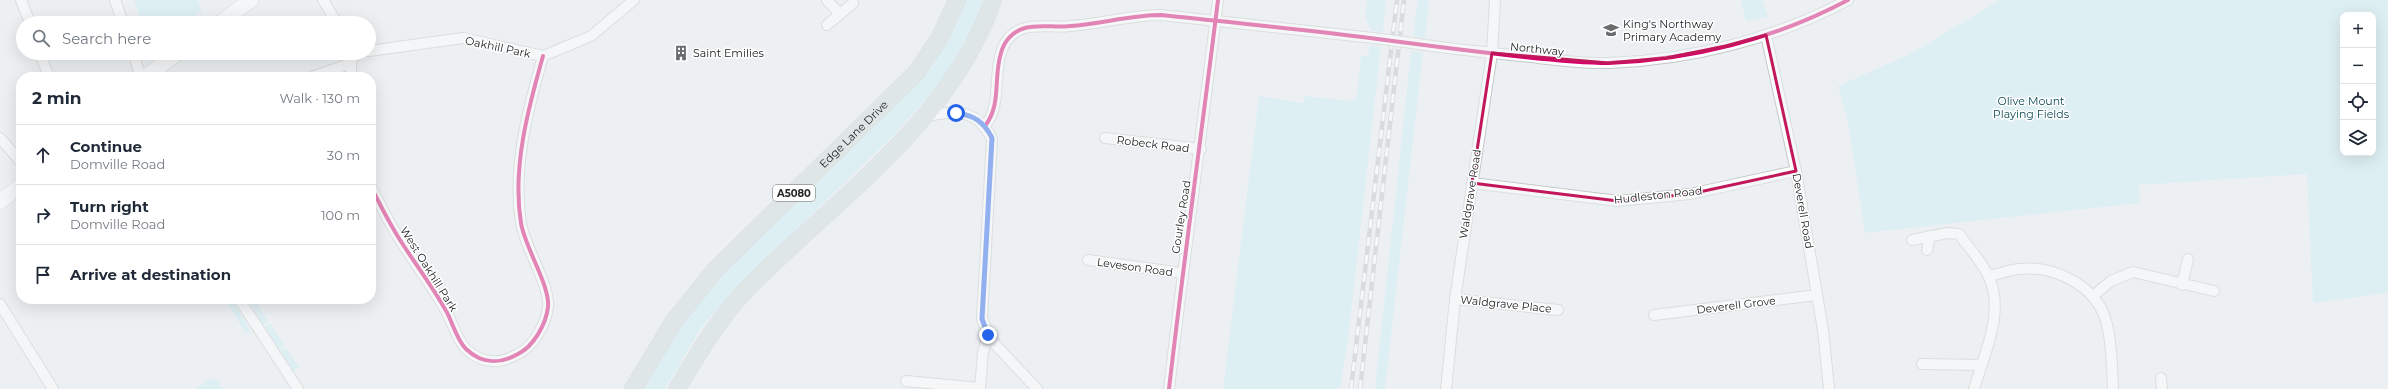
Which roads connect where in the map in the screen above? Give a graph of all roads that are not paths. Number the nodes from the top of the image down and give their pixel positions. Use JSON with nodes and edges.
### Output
{"nodes":[{"id":1,"x":21,"y":0,"type":"edge"},
{"id":2,"x":115,"y":0,"type":"edge"},
{"id":3,"x":251,"y":0,"type":"edge"},
{"id":4,"x":323,"y":0,"type":"edge"},
{"id":5,"x":634,"y":0,"type":"edge"},
{"id":6,"x":827,"y":0,"type":"edge"},
{"id":7,"x":957,"y":0,"type":"edge"},
{"id":8,"x":993,"y":0,"type":"edge"},
{"id":9,"x":1218,"y":0,"type":"edge"},
{"id":10,"x":1495,"y":0,"type":"edge"},
{"id":11,"x":1848,"y":0,"type":"edge"},
{"id":12,"x":853,"y":3,"type":"dead end"},
{"id":13,"x":840,"y":14,"type":"junction"},
{"id":14,"x":27,"y":16,"type":"edge"},
{"id":15,"x":121,"y":16,"type":"edge"},
{"id":16,"x":229,"y":16,"type":"edge"},
{"id":17,"x":333,"y":16,"type":"edge"},
{"id":18,"x":1216,"y":21,"type":"junction"},
{"id":19,"x":827,"y":25,"type":"dead end"},
{"id":20,"x":1766,"y":34,"type":"junction"},
{"id":21,"x":376,"y":50,"type":"edge"},
{"id":22,"x":1492,"y":53,"type":"junction"},
{"id":23,"x":543,"y":56,"type":"junction"},
{"id":24,"x":43,"y":60,"type":"edge"},
{"id":25,"x":135,"y":60,"type":"edge"},
{"id":26,"x":168,"y":60,"type":"edge"},
{"id":27,"x":350,"y":60,"type":"edge"},
{"id":28,"x":353,"y":60,"type":"edge"},
{"id":29,"x":47,"y":72,"type":"edge"},
{"id":30,"x":139,"y":72,"type":"edge"},
{"id":31,"x":152,"y":72,"type":"edge"},
{"id":32,"x":326,"y":72,"type":"edge"},
{"id":33,"x":351,"y":72,"type":"edge"},
{"id":34,"x":924,"y":117,"type":"junction"},
{"id":35,"x":985,"y":126,"type":"junction"},
{"id":36,"x":0,"y":138,"type":"edge"},
{"id":37,"x":1105,"y":138,"type":"dead end"},
{"id":38,"x":1201,"y":150,"type":"junction"},
{"id":39,"x":16,"y":156,"type":"edge"},
{"id":40,"x":1796,"y":171,"type":"junction"},
{"id":41,"x":1472,"y":183,"type":"junction"},
{"id":42,"x":16,"y":189,"type":"edge"},
{"id":43,"x":376,"y":196,"type":"edge"},
{"id":44,"x":0,"y":202,"type":"edge"},
{"id":45,"x":1930,"y":236,"type":"junction"},
{"id":46,"x":1912,"y":240,"type":"dead end"},
{"id":47,"x":1927,"y":250,"type":"dead end"},
{"id":48,"x":2188,"y":259,"type":"dead end"},
{"id":49,"x":1088,"y":260,"type":"dead end"},
{"id":50,"x":1182,"y":273,"type":"junction"},
{"id":51,"x":1989,"y":276,"type":"junction"},
{"id":52,"x":2182,"y":285,"type":"junction"},
{"id":53,"x":2214,"y":291,"type":"dead end"},
{"id":54,"x":1817,"y":295,"type":"junction"},
{"id":55,"x":2094,"y":295,"type":"junction"},
{"id":56,"x":1455,"y":298,"type":"junction"},
{"id":57,"x":0,"y":304,"type":"edge"},
{"id":58,"x":242,"y":304,"type":"edge"},
{"id":59,"x":1558,"y":310,"type":"dead end"},
{"id":60,"x":1654,"y":314,"type":"dead end"},
{"id":61,"x":988,"y":335,"type":"junction"},
{"id":62,"x":1922,"y":364,"type":"dead end"},
{"id":63,"x":1981,"y":365,"type":"junction"},
{"id":64,"x":2161,"y":378,"type":"dead end"},
{"id":65,"x":906,"y":381,"type":"dead end"},
{"id":66,"x":53,"y":389,"type":"edge"},
{"id":67,"x":298,"y":389,"type":"edge"},
{"id":68,"x":633,"y":389,"type":"edge"},
{"id":69,"x":677,"y":389,"type":"edge"},
{"id":70,"x":1037,"y":389,"type":"edge"},
{"id":71,"x":1169,"y":389,"type":"edge"},
{"id":72,"x":1446,"y":389,"type":"edge"},
{"id":73,"x":1829,"y":389,"type":"edge"},
{"id":74,"x":1974,"y":389,"type":"edge"},
{"id":75,"x":2113,"y":389,"type":"edge"},
{"id":76,"x":2162,"y":389,"type":"edge"}],
"edges":[{"from":1,"to":14,"type":"street"},
{"from":2,"to":15,"type":"street"},
{"from":3,"to":16,"type":"main road"},
{"from":4,"to":17,"type":"street"},
{"from":5,"to":23,"type":"street","name":"Oakhill Park"},
{"from":6,"to":13,"type":"street"},
{"from":7,"to":68,"type":"highway","name":"Edge Lane Drive","number":"A5080"},
{"from":8,"to":34,"type":"highway"},
{"from":9,"to":18,"type":"street","name":"Gourley Road"},
{"from":10,"to":22,"type":"street","name":"Waldgrave Road"},
{"from":11,"to":20,"type":"street","name":"Northway"},
{"from":12,"to":13,"type":"street"},
{"from":13,"to":19,"type":"street"},
{"from":18,"to":22,"type":"street","name":"Northway","bridge":true},
{"from":18,"to":35,"type":"street","name":"Northway"},
{"from":18,"to":38,"type":"street","name":"Gourley Road"},
{"from":20,"to":22,"type":"street","name":"Northway"},
{"from":20,"to":40,"type":"street","name":"Deverell Road"},
{"from":21,"to":23,"type":"street","name":"Oakhill Park"},
{"from":22,"to":41,"type":"street","name":"Waldgrave Road"},
{"from":23,"to":43,"type":"street","name":"West Oakhill Park"},
{"from":24,"to":29,"type":"street"},
{"from":25,"to":30,"type":"street"},
{"from":26,"to":31,"type":"main road"},
{"from":27,"to":32,"type":"street"},
{"from":28,"to":33,"type":"street"},
{"from":34,"to":35,"type":"street"},
{"from":34,"to":69,"type":"highway"},
{"from":35,"to":61,"type":"street"},
{"from":36,"to":39,"type":"street"},
{"from":37,"to":38,"type":"street","name":"Robeck Road"},
{"from":38,"to":50,"type":"street","name":"Gourley Road"},
{"from":40,"to":41,"type":"street","name":"Hudleston Road"},
{"from":40,"to":54,"type":"street","name":"Deverell Road"},
{"from":41,"to":56,"type":"street","name":"Waldgrave Road"},
{"from":42,"to":44,"type":"main road"},
{"from":45,"to":46,"type":"street"},
{"from":45,"to":47,"type":"street"},
{"from":45,"to":51,"type":"street"},
{"from":48,"to":52,"type":"street"},
{"from":49,"to":50,"type":"street","name":"Leveson Road"},
{"from":50,"to":71,"type":"street","name":"Gourley Road"},
{"from":51,"to":55,"type":"street"},
{"from":51,"to":63,"type":"street"},
{"from":52,"to":53,"type":"street"},
{"from":52,"to":55,"type":"street"},
{"from":54,"to":60,"type":"street","name":"Deverell Grove"},
{"from":54,"to":73,"type":"street","name":"Deverell Road"},
{"from":55,"to":75,"type":"street"},
{"from":56,"to":59,"type":"street","name":"Waldgrave Place"},
{"from":56,"to":72,"type":"street","name":"Waldgrave Road"},
{"from":57,"to":66,"type":"street"},
{"from":58,"to":67,"type":"street"},
{"from":61,"to":65,"type":"street"},
{"from":61,"to":70,"type":"street"},
{"from":62,"to":63,"type":"street"},
{"from":63,"to":74,"type":"street"},
{"from":64,"to":76,"type":"street"}]}
